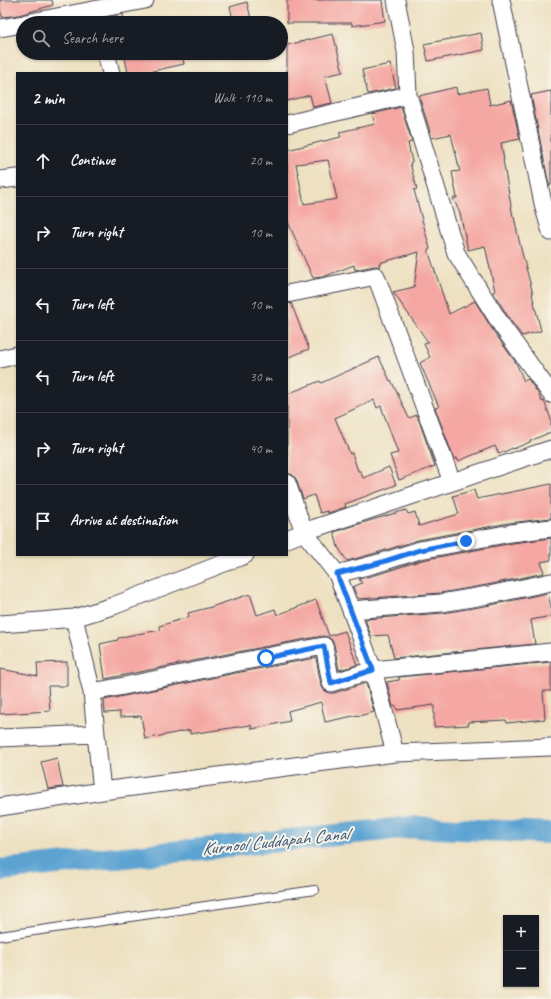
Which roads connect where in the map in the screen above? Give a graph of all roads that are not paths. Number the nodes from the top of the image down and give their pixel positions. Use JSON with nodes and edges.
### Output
{"nodes":[{"id":1,"x":145,"y":0,"type":"edge"},
{"id":2,"x":396,"y":0,"type":"edge"},
{"id":3,"x":501,"y":0,"type":"edge"},
{"id":4,"x":90,"y":11,"type":"edge"},
{"id":5,"x":63,"y":16,"type":"edge"},
{"id":6,"x":16,"y":25,"type":"edge"},
{"id":7,"x":0,"y":28,"type":"edge"},
{"id":8,"x":107,"y":60,"type":"edge"},
{"id":9,"x":110,"y":72,"type":"edge"},
{"id":10,"x":408,"y":95,"type":"junction"},
{"id":11,"x":288,"y":124,"type":"edge"},
{"id":12,"x":16,"y":178,"type":"edge"},
{"id":13,"x":0,"y":180,"type":"edge"},
{"id":14,"x":551,"y":232,"type":"edge"},
{"id":15,"x":288,"y":294,"type":"edge"},
{"id":16,"x":16,"y":355,"type":"edge"},
{"id":17,"x":0,"y":359,"type":"edge"},
{"id":18,"x":551,"y":394,"type":"edge"},
{"id":19,"x":551,"y":449,"type":"edge"},
{"id":20,"x":452,"y":482,"type":"junction"},
{"id":21,"x":288,"y":486,"type":"edge"},
{"id":22,"x":551,"y":528,"type":"edge"},
{"id":23,"x":304,"y":532,"type":"junction"},
{"id":24,"x":288,"y":539,"type":"edge"},
{"id":25,"x":242,"y":556,"type":"edge"},
{"id":26,"x":337,"y":574,"type":"junction"},
{"id":27,"x":551,"y":582,"type":"edge"},
{"id":28,"x":351,"y":610,"type":"junction"},
{"id":29,"x":74,"y":618,"type":"junction"},
{"id":30,"x":0,"y":624,"type":"edge"},
{"id":31,"x":551,"y":652,"type":"edge"},
{"id":32,"x":373,"y":670,"type":"junction"},
{"id":33,"x":92,"y":692,"type":"junction"},
{"id":34,"x":96,"y":734,"type":"junction"},
{"id":35,"x":0,"y":738,"type":"edge"},
{"id":36,"x":551,"y":747,"type":"edge"},
{"id":37,"x":394,"y":752,"type":"junction"},
{"id":38,"x":102,"y":791,"type":"junction"},
{"id":39,"x":0,"y":808,"type":"edge"},
{"id":40,"x":315,"y":890,"type":"dead end"},
{"id":41,"x":0,"y":936,"type":"edge"}],
"edges":[{"from":1,"to":4,"type":"street"},
{"from":2,"to":10,"type":"street"},
{"from":3,"to":14,"type":"street"},
{"from":4,"to":5,"type":"street"},
{"from":6,"to":7,"type":"street"},
{"from":8,"to":9,"type":"street"},
{"from":10,"to":11,"type":"street"},
{"from":10,"to":18,"type":"street"},
{"from":12,"to":13,"type":"street"},
{"from":15,"to":20,"type":"street"},
{"from":16,"to":17,"type":"street"},
{"from":19,"to":20,"type":"street"},
{"from":20,"to":23,"type":"street"},
{"from":21,"to":23,"type":"street"},
{"from":22,"to":26,"type":"street"},
{"from":23,"to":24,"type":"street"},
{"from":23,"to":26,"type":"street"},
{"from":25,"to":29,"type":"street"},
{"from":26,"to":28,"type":"street"},
{"from":27,"to":28,"type":"street"},
{"from":28,"to":32,"type":"street"},
{"from":29,"to":30,"type":"street"},
{"from":29,"to":33,"type":"street"},
{"from":31,"to":32,"type":"street"},
{"from":32,"to":33,"type":"street"},
{"from":32,"to":37,"type":"street"},
{"from":33,"to":34,"type":"street"},
{"from":34,"to":35,"type":"street"},
{"from":34,"to":38,"type":"street"},
{"from":36,"to":37,"type":"street"},
{"from":37,"to":38,"type":"street"},
{"from":38,"to":39,"type":"street"},
{"from":40,"to":41,"type":"lane"}]}
